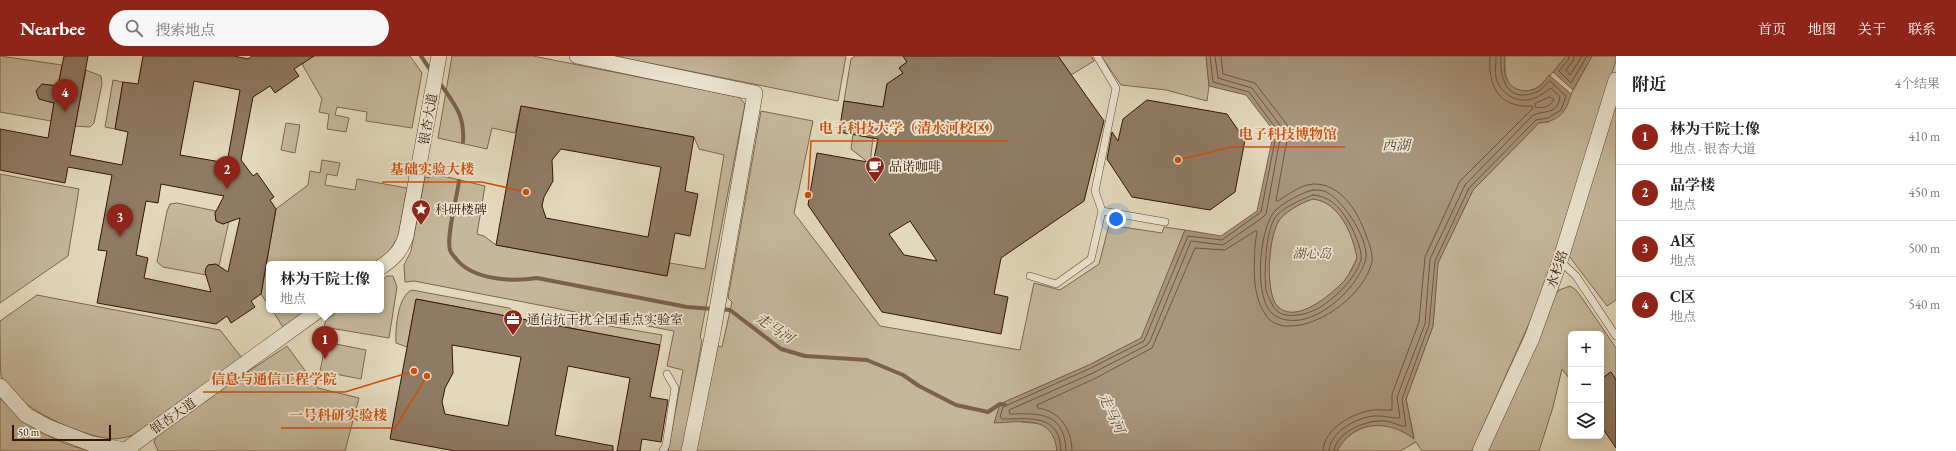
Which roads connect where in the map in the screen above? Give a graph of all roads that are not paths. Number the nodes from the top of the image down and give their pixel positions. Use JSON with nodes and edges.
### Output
{"nodes":[{"id":1,"x":577,"y":56,"type":"edge"},
{"id":2,"x":1097,"y":56,"type":"edge"},
{"id":3,"x":438,"y":62,"type":"edge"},
{"id":4,"x":1616,"y":80,"type":"edge"},
{"id":5,"x":1102,"y":211,"type":"junction"},
{"id":6,"x":1165,"y":222,"type":"dead end"},
{"id":7,"x":1560,"y":261,"type":"junction"},
{"id":8,"x":384,"y":265,"type":"edge"},
{"id":9,"x":1030,"y":276,"type":"dead end"},
{"id":10,"x":315,"y":313,"type":"edge"},
{"id":11,"x":1616,"y":336,"type":"edge"},
{"id":12,"x":667,"y":374,"type":"dead end"},
{"id":13,"x":0,"y":386,"type":"edge"},
{"id":14,"x":127,"y":450,"type":"edge"},
{"id":15,"x":663,"y":451,"type":"edge"},
{"id":16,"x":689,"y":451,"type":"edge"},
{"id":17,"x":1480,"y":451,"type":"edge"}],
"edges":[{"from":1,"to":16,"type":"street"},
{"from":2,"to":5,"type":"lane"},
{"from":3,"to":8,"type":"street","name":"银杏大道"},
{"from":4,"to":7,"type":"street","name":"水杉路"},
{"from":5,"to":6,"type":"lane"},
{"from":5,"to":9,"type":"lane"},
{"from":7,"to":11,"type":"lane"},
{"from":7,"to":17,"type":"street","name":"水杉路"},
{"from":10,"to":14,"type":"street","name":"银杏大道"},
{"from":12,"to":15,"type":"lane"},
{"from":13,"to":14,"type":"street"}]}
